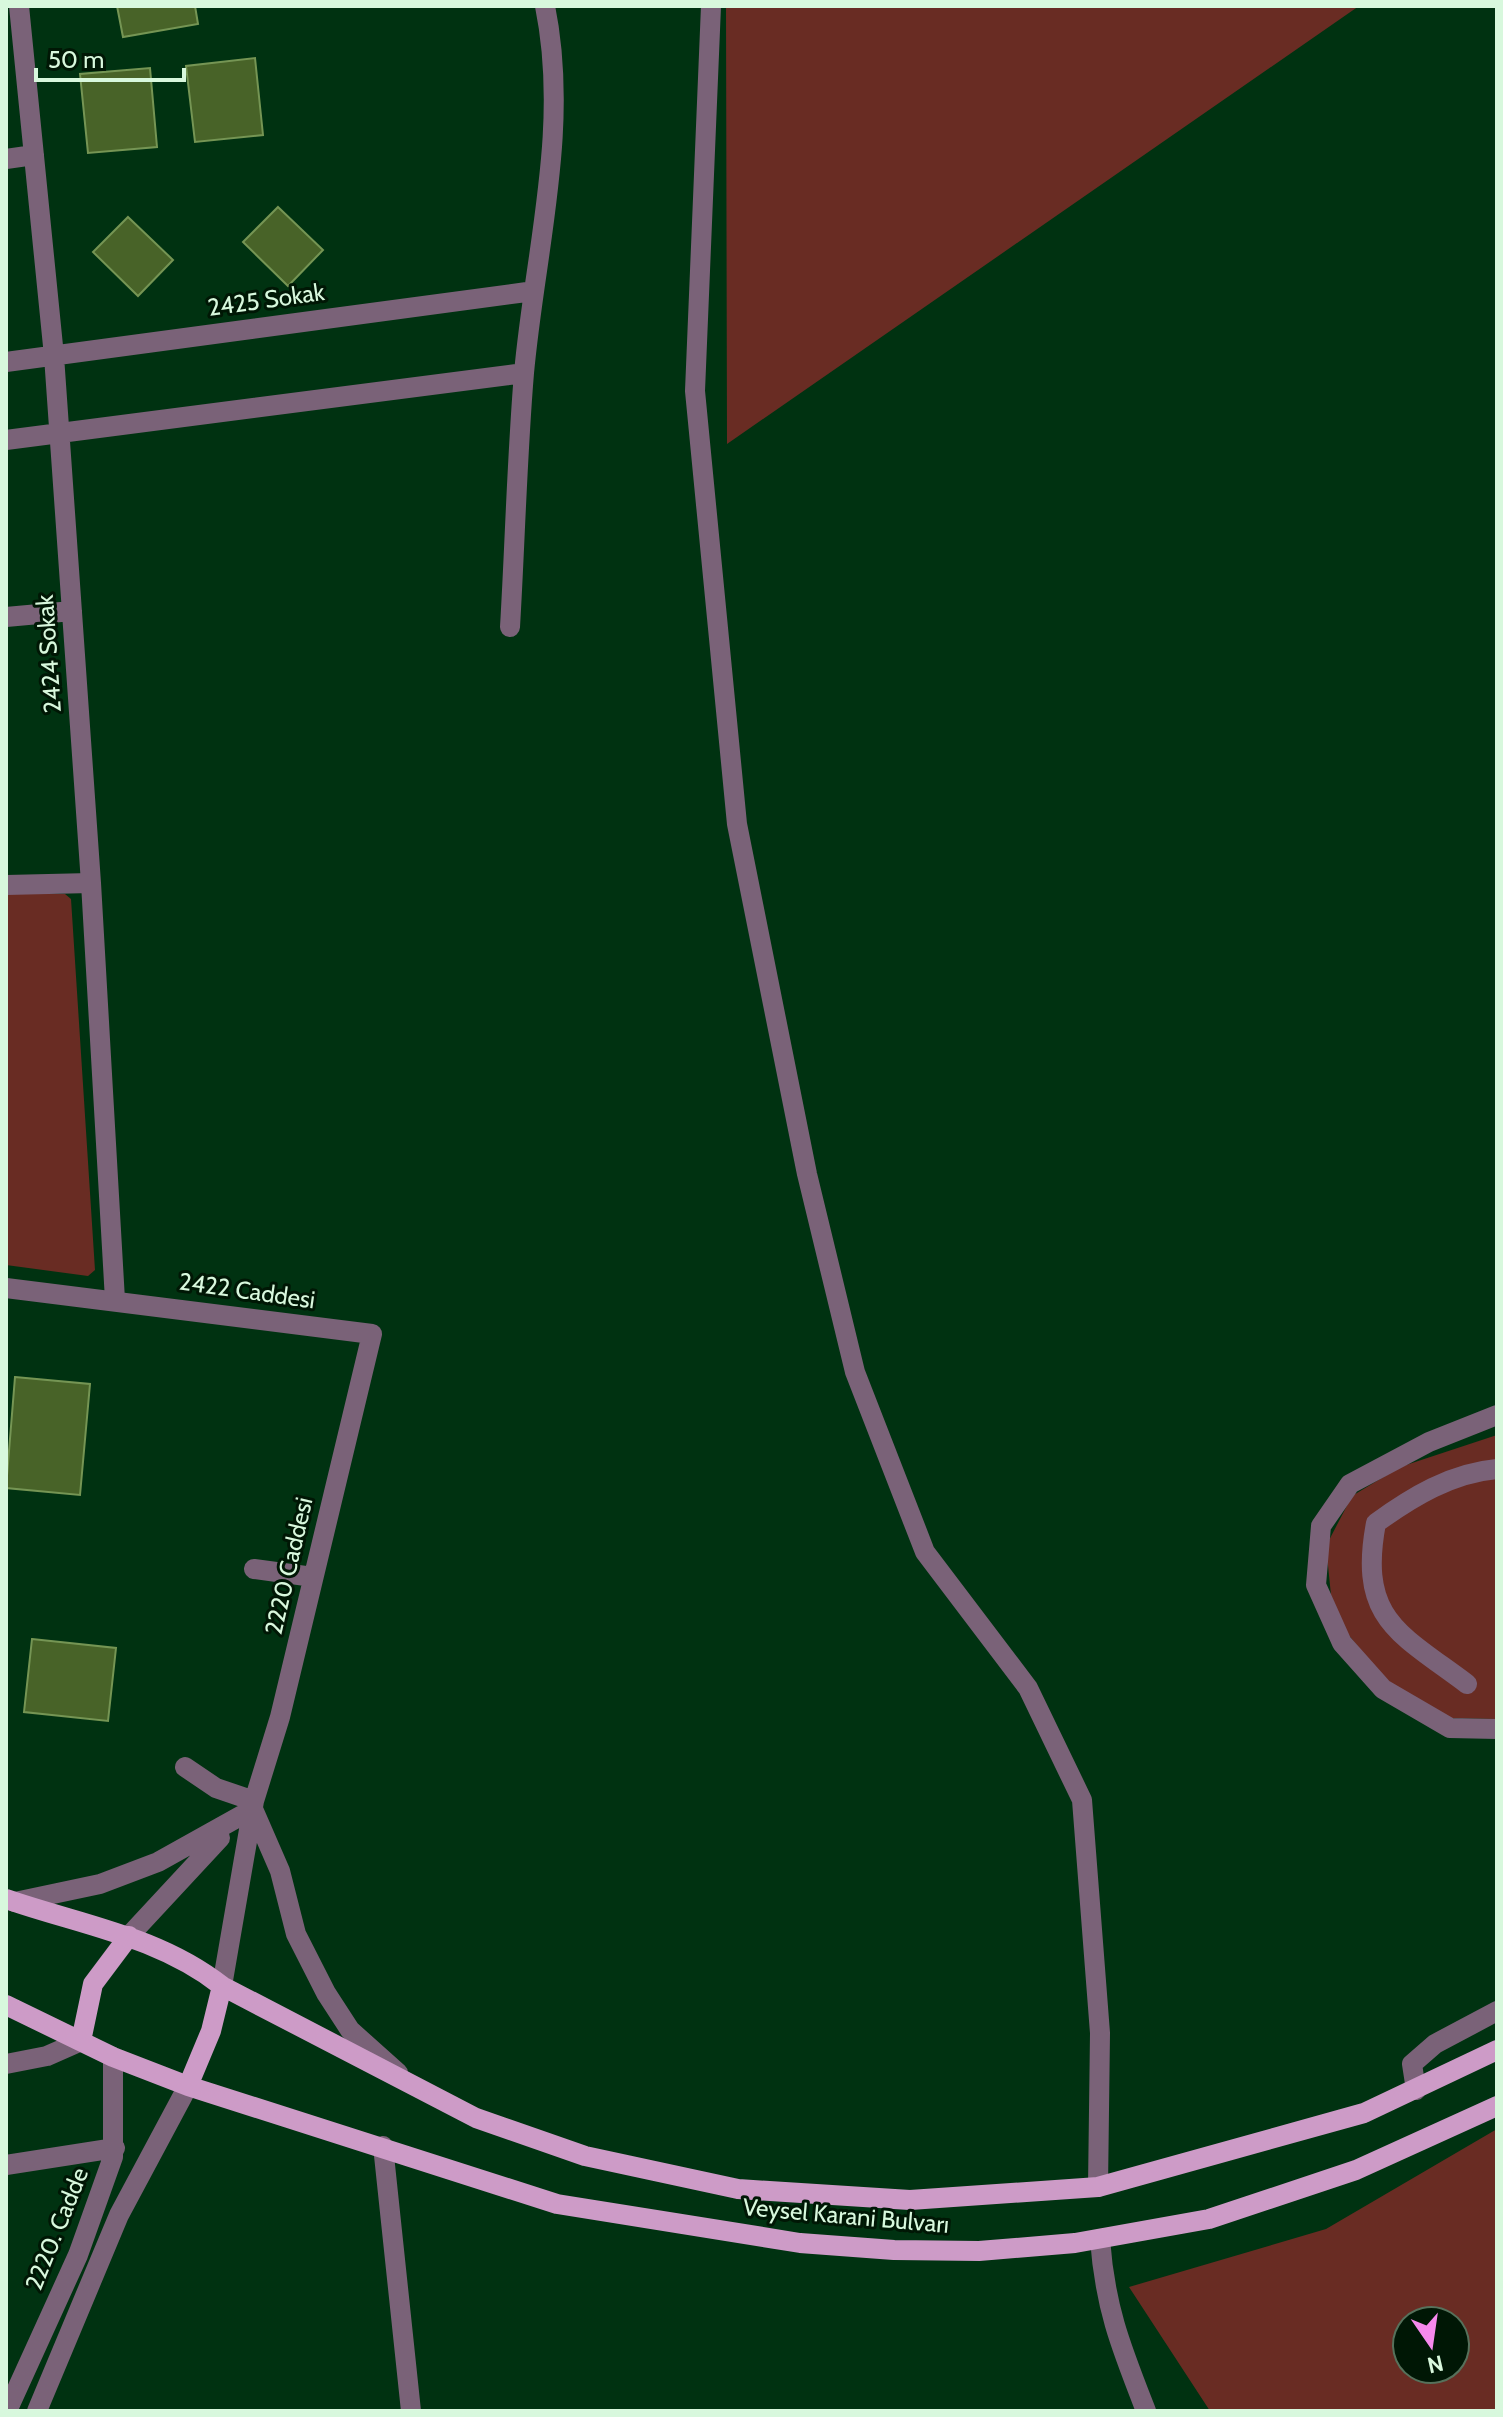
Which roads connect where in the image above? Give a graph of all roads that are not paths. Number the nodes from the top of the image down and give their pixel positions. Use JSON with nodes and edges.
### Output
{"nodes":[{"id":1,"x":19,"y":6,"type":"edge"},
{"id":2,"x":545,"y":6,"type":"edge"},
{"id":3,"x":711,"y":6,"type":"edge"},
{"id":4,"x":34,"y":155,"type":"junction"},
{"id":5,"x":6,"y":159,"type":"edge"},
{"id":6,"x":534,"y":291,"type":"junction"},
{"id":7,"x":54,"y":356,"type":"junction"},
{"id":8,"x":6,"y":362,"type":"edge"},
{"id":9,"x":524,"y":373,"type":"junction"},
{"id":10,"x":59,"y":434,"type":"junction"},
{"id":11,"x":6,"y":440,"type":"edge"},
{"id":12,"x":72,"y":611,"type":"junction"},
{"id":13,"x":6,"y":617,"type":"edge"},
{"id":14,"x":510,"y":627,"type":"dead end"},
{"id":15,"x":91,"y":883,"type":"junction"},
{"id":16,"x":6,"y":885,"type":"edge"},
{"id":17,"x":6,"y":1288,"type":"edge"},
{"id":18,"x":115,"y":1300,"type":"junction"},
{"id":19,"x":372,"y":1334,"type":"joint"},
{"id":20,"x":1497,"y":1415,"type":"edge"},
{"id":21,"x":1497,"y":1469,"type":"edge"},
{"id":22,"x":254,"y":1569,"type":"dead end"},
{"id":23,"x":313,"y":1577,"type":"junction"},
{"id":24,"x":1467,"y":1684,"type":"dead end"},
{"id":25,"x":1497,"y":1729,"type":"edge"},
{"id":26,"x":185,"y":1767,"type":"dead end"},
{"id":27,"x":253,"y":1805,"type":"junction"},
{"id":28,"x":10,"y":1901,"type":"edge"},
{"id":29,"x":129,"y":1936,"type":"junction"},
{"id":30,"x":222,"y":1986,"type":"junction"},
{"id":31,"x":6,"y":2005,"type":"edge"},
{"id":32,"x":1497,"y":2011,"type":"edge"},
{"id":33,"x":81,"y":2041,"type":"junction"},
{"id":34,"x":1497,"y":2050,"type":"edge"},
{"id":35,"x":113,"y":2057,"type":"junction"},
{"id":36,"x":6,"y":2064,"type":"edge"},
{"id":37,"x":406,"y":2080,"type":"junction"},
{"id":38,"x":188,"y":2086,"type":"junction"},
{"id":39,"x":1416,"y":2090,"type":"junction"},
{"id":40,"x":1497,"y":2106,"type":"edge"},
{"id":41,"x":383,"y":2146,"type":"junction"},
{"id":42,"x":115,"y":2148,"type":"junction"},
{"id":43,"x":6,"y":2165,"type":"edge"},
{"id":44,"x":1098,"y":2187,"type":"junction"},
{"id":45,"x":1100,"y":2239,"type":"junction"},
{"id":46,"x":7,"y":2411,"type":"edge"},
{"id":47,"x":37,"y":2411,"type":"edge"},
{"id":48,"x":411,"y":2411,"type":"edge"},
{"id":49,"x":1146,"y":2411,"type":"edge"}],
"edges":[{"from":1,"to":4,"type":"street","name":"2424 Sokak"},
{"from":2,"to":6,"type":"street"},
{"from":3,"to":44,"type":"street"},
{"from":4,"to":5,"type":"street"},
{"from":4,"to":7,"type":"street","name":"2424 Sokak"},
{"from":6,"to":7,"type":"street","name":"2425 Sokak"},
{"from":6,"to":9,"type":"street"},
{"from":7,"to":8,"type":"street","name":"2425 Sokak"},
{"from":7,"to":10,"type":"street","name":"2424 Sokak"},
{"from":9,"to":10,"type":"street"},
{"from":9,"to":14,"type":"street"},
{"from":10,"to":11,"type":"street"},
{"from":10,"to":12,"type":"street","name":"2424 Sokak"},
{"from":12,"to":13,"type":"street"},
{"from":12,"to":15,"type":"street","name":"2424 Sokak"},
{"from":15,"to":16,"type":"street"},
{"from":15,"to":18,"type":"street","name":"2424 Sokak"},
{"from":17,"to":18,"type":"street","name":"2422 Caddesi"},
{"from":18,"to":19,"type":"street","name":"2422 Caddesi"},
{"from":19,"to":23,"type":"street","name":"2220 Caddesi"},
{"from":20,"to":25,"type":"street"},
{"from":21,"to":24,"type":"street"},
{"from":22,"to":23,"type":"street"},
{"from":23,"to":27,"type":"street","name":"2220 Caddesi"},
{"from":26,"to":27,"type":"street"},
{"from":27,"to":28,"type":"street"},
{"from":27,"to":29,"type":"street"},
{"from":27,"to":30,"type":"street","name":"2220 Caddesi"},
{"from":27,"to":37,"type":"street"},
{"from":28,"to":29,"type":"main road","name":"Veysel Karani Bulvarı"},
{"from":29,"to":30,"type":"main road","name":"Veysel Karani Bulvarı"},
{"from":29,"to":33,"type":"main road"},
{"from":30,"to":37,"type":"main road","name":"Veysel Karani Bulvarı"},
{"from":30,"to":38,"type":"main road"},
{"from":31,"to":33,"type":"main road","name":"Veysel Karani Bulvarı"},
{"from":32,"to":39,"type":"street"},
{"from":33,"to":35,"type":"main road","name":"Veysel Karani Bulvarı"},
{"from":33,"to":36,"type":"street"},
{"from":34,"to":39,"type":"main road","name":"Veysel Karani Bulvarı"},
{"from":35,"to":38,"type":"main road","name":"Veysel Karani Bulvarı"},
{"from":35,"to":42,"type":"street","name":"2220. Cadde"},
{"from":37,"to":44,"type":"main road","name":"Veysel Karani Bulvarı"},
{"from":38,"to":41,"type":"main road","name":"Veysel Karani Bulvarı"},
{"from":38,"to":47,"type":"street"},
{"from":39,"to":44,"type":"main road","name":"Veysel Karani Bulvarı"},
{"from":40,"to":45,"type":"main road","name":"Veysel Karani Bulvarı"},
{"from":41,"to":45,"type":"main road","name":"Veysel Karani Bulvarı"},
{"from":41,"to":48,"type":"street"},
{"from":42,"to":43,"type":"street"},
{"from":42,"to":46,"type":"street","name":"2220. Cadde"},
{"from":45,"to":49,"type":"street"}]}
